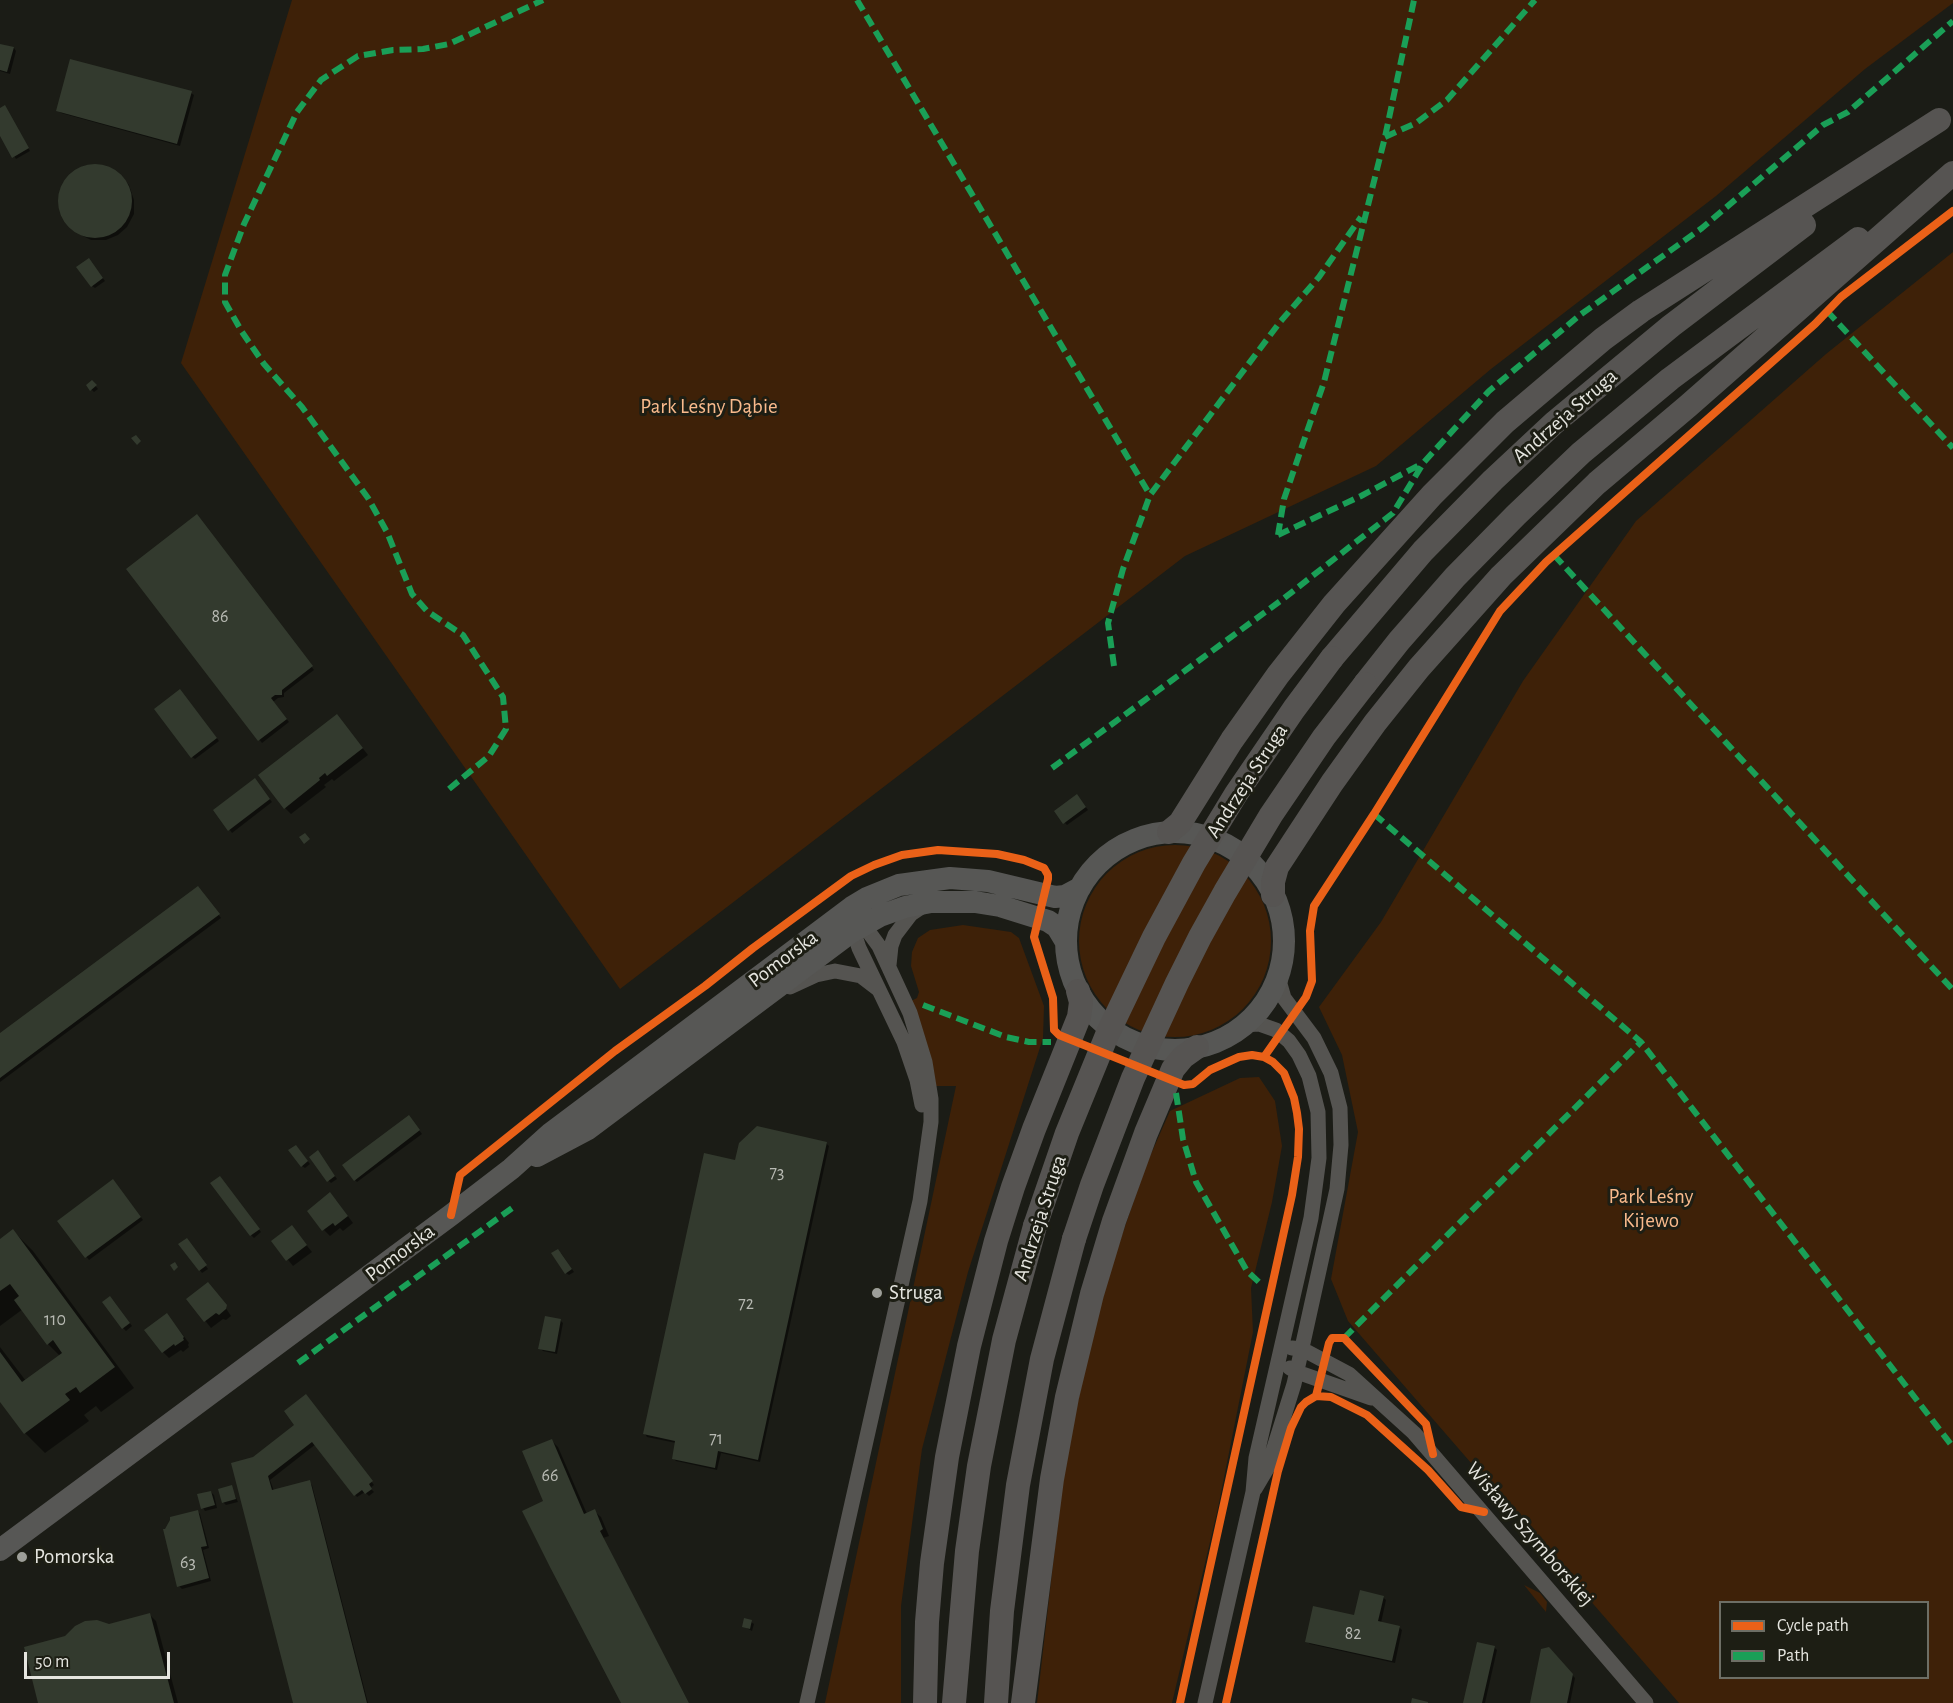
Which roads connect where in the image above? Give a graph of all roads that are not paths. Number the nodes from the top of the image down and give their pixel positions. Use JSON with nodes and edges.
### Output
{"nodes":[{"id":1,"x":1946,"y":115,"type":"edge"},
{"id":2,"x":1953,"y":172,"type":"edge"},
{"id":3,"x":1169,"y":832,"type":"junction"},
{"id":4,"x":1080,"y":888,"type":"junction"},
{"id":5,"x":1273,"y":895,"type":"junction"},
{"id":6,"x":867,"y":898,"type":"junction"},
{"id":7,"x":931,"y":902,"type":"junction"},
{"id":8,"x":827,"y":926,"type":"junction"},
{"id":9,"x":856,"y":927,"type":"junction"},
{"id":10,"x":1066,"y":942,"type":"junction"},
{"id":11,"x":1280,"y":969,"type":"junction"},
{"id":12,"x":892,"y":974,"type":"junction"},
{"id":13,"x":881,"y":991,"type":"junction"},
{"id":14,"x":1078,"y":991,"type":"junction"},
{"id":15,"x":750,"y":1008,"type":"junction"},
{"id":16,"x":1243,"y":1025,"type":"junction"},
{"id":17,"x":1197,"y":1047,"type":"junction"},
{"id":18,"x":927,"y":1158,"type":"junction"},
{"id":19,"x":512,"y":1169,"type":"junction"},
{"id":20,"x":1302,"y":1349,"type":"junction"},
{"id":21,"x":1280,"y":1353,"type":"junction"},
{"id":22,"x":1297,"y":1372,"type":"junction"},
{"id":23,"x":1374,"y":1399,"type":"junction"},
{"id":24,"x":1253,"y":1492,"type":"junction"},
{"id":25,"x":0,"y":1550,"type":"edge"},
{"id":26,"x":807,"y":1703,"type":"edge"},
{"id":27,"x":925,"y":1703,"type":"edge"},
{"id":28,"x":954,"y":1703,"type":"edge"},
{"id":29,"x":996,"y":1703,"type":"edge"},
{"id":30,"x":1023,"y":1703,"type":"edge"},
{"id":31,"x":1205,"y":1703,"type":"edge"},
{"id":32,"x":1646,"y":1703,"type":"edge"}],
"edges":[{"from":1,"to":3,"type":"main road"},
{"from":1,"to":28,"type":"main road","name":"Andrzeja Struga","bridge":true},
{"from":2,"to":5,"type":"main road"},
{"from":2,"to":29,"type":"main road","name":"Andrzeja Struga","bridge":true},
{"from":3,"to":4,"type":"street"},
{"from":3,"to":5,"type":"street"},
{"from":4,"to":6,"type":"street","name":"Pomorska"},
{"from":4,"to":10,"type":"street"},
{"from":5,"to":11,"type":"street"},
{"from":6,"to":8,"type":"street","name":"Pomorska"},
{"from":6,"to":9,"type":"street","name":"Pomorska"},
{"from":7,"to":9,"type":"street","name":"Pomorska"},
{"from":7,"to":10,"type":"street","name":"Pomorska"},
{"from":7,"to":12,"type":"street"},
{"from":8,"to":9,"type":"street","name":"Pomorska"},
{"from":8,"to":19,"type":"street","name":"Pomorska"},
{"from":9,"to":12,"type":"street"},
{"from":9,"to":13,"type":"street"},
{"from":9,"to":15,"type":"street","name":"Pomorska"},
{"from":10,"to":14,"type":"street"},
{"from":11,"to":16,"type":"street"},
{"from":11,"to":20,"type":"street"},
{"from":12,"to":18,"type":"street"},
{"from":13,"to":15,"type":"street","name":"Pomorska"},
{"from":13,"to":18,"type":"street"},
{"from":14,"to":17,"type":"street"},
{"from":14,"to":27,"type":"main road"},
{"from":15,"to":19,"type":"street","name":"Pomorska"},
{"from":16,"to":17,"type":"street"},
{"from":16,"to":21,"type":"street"},
{"from":17,"to":30,"type":"main road"},
{"from":18,"to":26,"type":"street"},
{"from":19,"to":25,"type":"street","name":"Pomorska"},
{"from":20,"to":21,"type":"street"},
{"from":20,"to":22,"type":"street"},
{"from":20,"to":23,"type":"street","name":"Wisławy Szymborskiej"},
{"from":21,"to":22,"type":"street"},
{"from":21,"to":24,"type":"street"},
{"from":22,"to":23,"type":"street","name":"Wisławy Szymborskiej"},
{"from":22,"to":24,"type":"street"},
{"from":23,"to":32,"type":"street","name":"Wisławy Szymborskiej"},
{"from":24,"to":31,"type":"street"}]}
